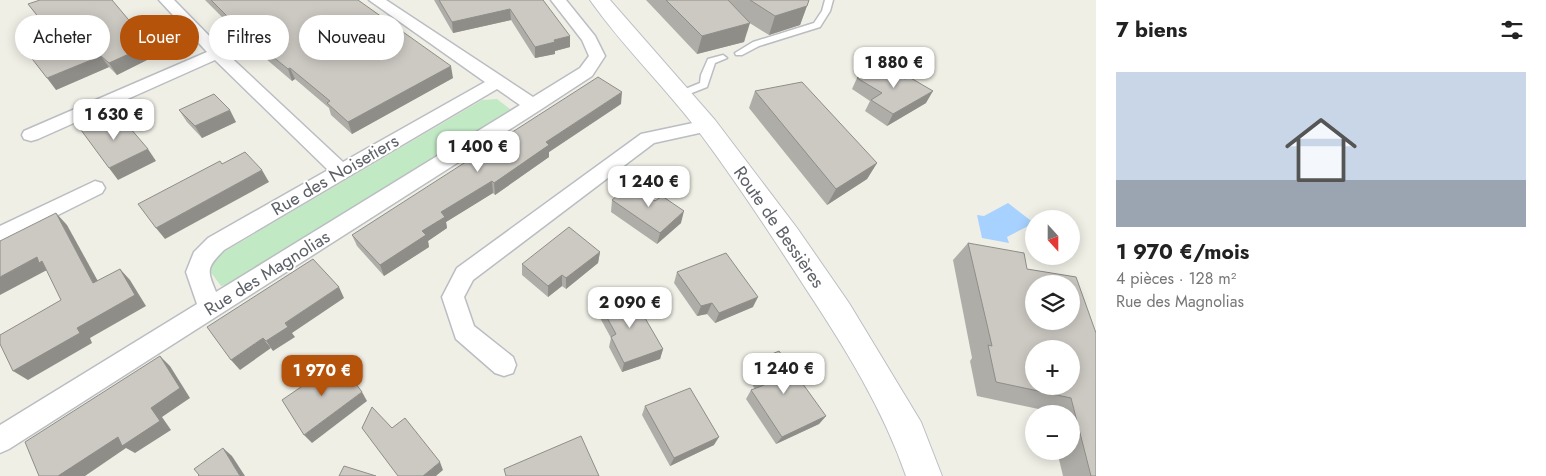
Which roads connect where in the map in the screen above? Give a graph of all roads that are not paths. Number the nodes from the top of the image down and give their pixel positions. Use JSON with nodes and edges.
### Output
{"nodes":[{"id":1,"x":166,"y":0,"type":"edge"},
{"id":2,"x":376,"y":0,"type":"edge"},
{"id":3,"x":558,"y":0,"type":"edge"},
{"id":4,"x":600,"y":0,"type":"edge"},
{"id":5,"x":829,"y":0,"type":"edge"},
{"id":6,"x":209,"y":45,"type":"edge"},
{"id":7,"x":740,"y":52,"type":"dead end"},
{"id":8,"x":209,"y":56,"type":"edge"},
{"id":9,"x":723,"y":58,"type":"dead end"},
{"id":10,"x":224,"y":60,"type":"edge"},
{"id":11,"x":497,"y":82,"type":"junction"},
{"id":12,"x":681,"y":94,"type":"junction"},
{"id":13,"x":534,"y":106,"type":"junction"},
{"id":14,"x":707,"y":126,"type":"junction"},
{"id":15,"x":31,"y":134,"type":"dead end"},
{"id":16,"x":341,"y":171,"type":"junction"},
{"id":17,"x":96,"y":188,"type":"dead end"},
{"id":18,"x":0,"y":236,"type":"edge"},
{"id":19,"x":210,"y":309,"type":"junction"},
{"id":20,"x":504,"y":365,"type":"dead end"},
{"id":21,"x":0,"y":440,"type":"edge"},
{"id":22,"x":924,"y":476,"type":"edge"}],
"edges":[{"from":1,"to":6,"type":"street"},
{"from":2,"to":11,"type":"street"},
{"from":3,"to":13,"type":"street","name":"Rue des Magnolias"},
{"from":4,"to":12,"type":"main road","name":"Route de Bessières"},
{"from":5,"to":7,"type":"lane"},
{"from":8,"to":15,"type":"street"},
{"from":9,"to":12,"type":"lane"},
{"from":10,"to":16,"type":"street"},
{"from":11,"to":13,"type":"street"},
{"from":11,"to":16,"type":"street","name":"Rue des Noisetiers"},
{"from":12,"to":14,"type":"main road","name":"Route de Bessières"},
{"from":13,"to":19,"type":"street","name":"Rue des Magnolias"},
{"from":14,"to":20,"type":"street"},
{"from":14,"to":22,"type":"main road","name":"Route de Bessières"},
{"from":16,"to":19,"type":"street","name":"Rue des Noisetiers"},
{"from":17,"to":18,"type":"street"},
{"from":19,"to":21,"type":"street","name":"Rue des Magnolias"}]}
